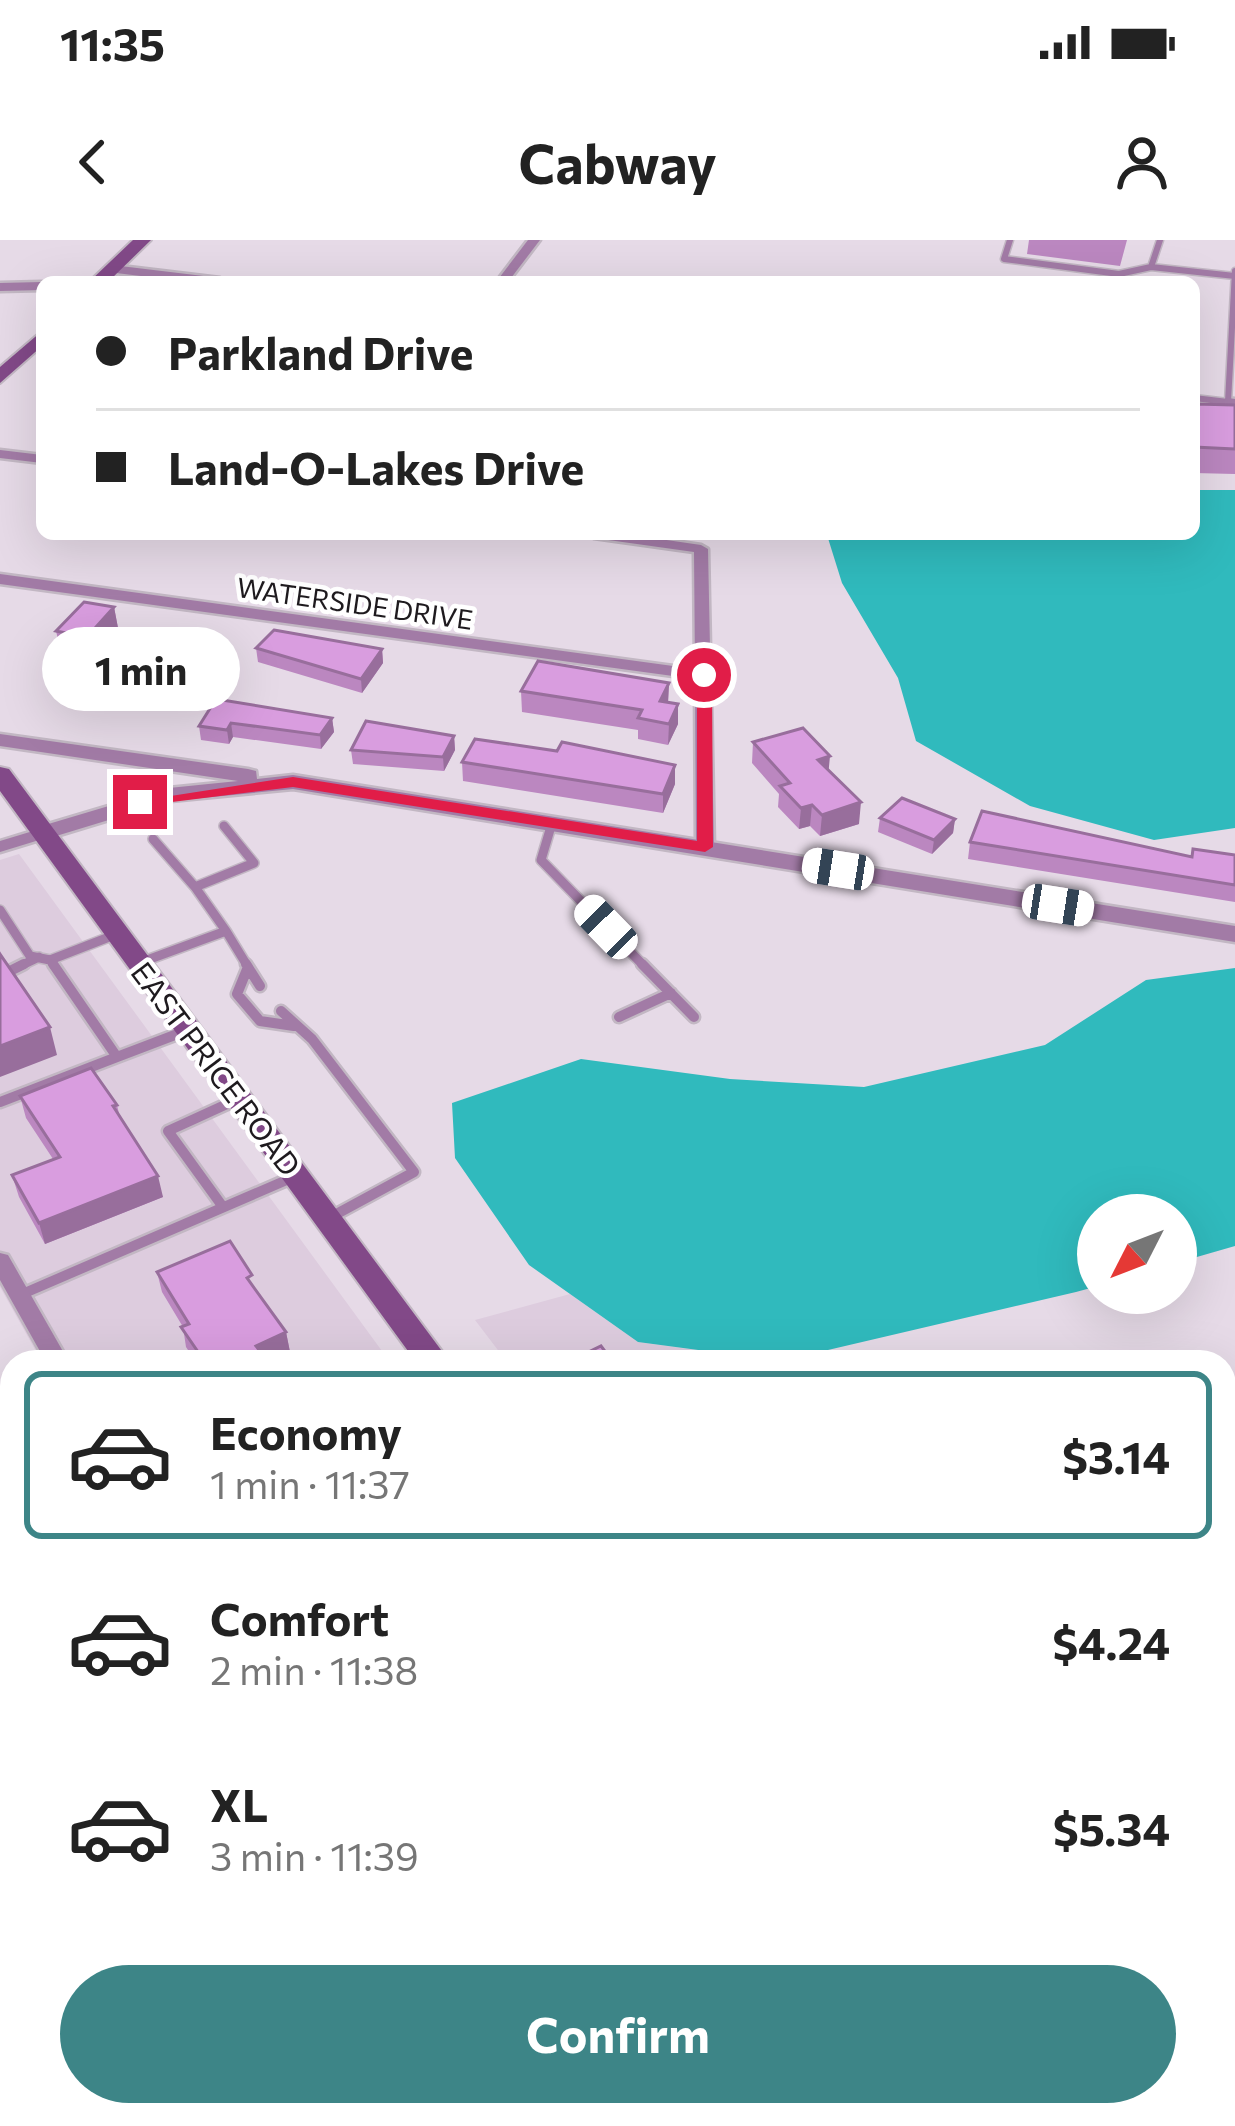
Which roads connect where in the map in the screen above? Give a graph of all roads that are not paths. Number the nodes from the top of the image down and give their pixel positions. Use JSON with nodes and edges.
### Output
{"nodes":[{"id":1,"x":143,"y":240,"type":"edge"},
{"id":2,"x":534,"y":240,"type":"edge"},
{"id":3,"x":1010,"y":240,"type":"edge"},
{"id":4,"x":1160,"y":240,"type":"edge"},
{"id":5,"x":1151,"y":267,"type":"junction"},
{"id":6,"x":1235,"y":274,"type":"edge"},
{"id":7,"x":105,"y":276,"type":"edge"},
{"id":8,"x":507,"y":276,"type":"edge"},
{"id":9,"x":1106,"y":276,"type":"edge"},
{"id":10,"x":1124,"y":276,"type":"edge"},
{"id":11,"x":0,"y":286,"type":"edge"},
{"id":12,"x":36,"y":286,"type":"edge"},
{"id":13,"x":33,"y":354,"type":"edge"},
{"id":14,"x":0,"y":377,"type":"edge"},
{"id":15,"x":1200,"y":399,"type":"edge"},
{"id":16,"x":1232,"y":403,"type":"edge"},
{"id":17,"x":0,"y":454,"type":"edge"},
{"id":18,"x":36,"y":458,"type":"edge"},
{"id":19,"x":637,"y":540,"type":"edge"},
{"id":20,"x":0,"y":578,"type":"edge"},
{"id":21,"x":704,"y":675,"type":"junction"},
{"id":22,"x":0,"y":740,"type":"edge"},
{"id":23,"x":0,"y":774,"type":"edge"},
{"id":24,"x":293,"y":782,"type":"junction"},
{"id":25,"x":552,"y":823,"type":"junction"},
{"id":26,"x":224,"y":826,"type":"dead end"},
{"id":27,"x":43,"y":833,"type":"junction"},
{"id":28,"x":153,"y":838,"type":"dead end"},
{"id":29,"x":0,"y":847,"type":"edge"},
{"id":30,"x":705,"y":847,"type":"junction"},
{"id":31,"x":195,"y":887,"type":"junction"},
{"id":32,"x":0,"y":910,"type":"edge"},
{"id":33,"x":226,"y":931,"type":"junction"},
{"id":34,"x":117,"y":934,"type":"junction"},
{"id":35,"x":1235,"y":934,"type":"edge"},
{"id":36,"x":45,"y":958,"type":"junction"},
{"id":37,"x":139,"y":963,"type":"junction"},
{"id":38,"x":248,"y":967,"type":"junction"},
{"id":39,"x":0,"y":976,"type":"edge"},
{"id":40,"x":260,"y":986,"type":"dead end"},
{"id":41,"x":671,"y":993,"type":"junction"},
{"id":42,"x":281,"y":1011,"type":"dead end"},
{"id":43,"x":619,"y":1017,"type":"dead end"},
{"id":44,"x":694,"y":1017,"type":"dead end"},
{"id":45,"x":298,"y":1026,"type":"junction"},
{"id":46,"x":188,"y":1030,"type":"junction"},
{"id":47,"x":117,"y":1057,"type":"junction"},
{"id":48,"x":239,"y":1099,"type":"junction"},
{"id":49,"x":0,"y":1102,"type":"edge"},
{"id":50,"x":296,"y":1176,"type":"junction"},
{"id":51,"x":223,"y":1208,"type":"junction"},
{"id":52,"x":328,"y":1219,"type":"junction"},
{"id":53,"x":0,"y":1261,"type":"edge"},
{"id":54,"x":20,"y":1295,"type":"junction"},
{"id":55,"x":51,"y":1350,"type":"edge"},
{"id":56,"x":425,"y":1350,"type":"edge"}],
"edges":[{"from":1,"to":7,"type":"main road"},
{"from":2,"to":8,"type":"street"},
{"from":3,"to":9,"type":"lane"},
{"from":4,"to":5,"type":"lane"},
{"from":5,"to":6,"type":"lane"},
{"from":5,"to":10,"type":"lane"},
{"from":6,"to":16,"type":"lane"},
{"from":11,"to":12,"type":"street"},
{"from":13,"to":14,"type":"main road"},
{"from":15,"to":16,"type":"lane"},
{"from":17,"to":18,"type":"street"},
{"from":19,"to":21,"type":"street"},
{"from":20,"to":21,"type":"street","name":"WATERSIDE DRIVE"},
{"from":21,"to":30,"type":"street"},
{"from":22,"to":24,"type":"street"},
{"from":23,"to":27,"type":"main road","name":"EAST PRICE ROAD"},
{"from":24,"to":25,"type":"street"},
{"from":24,"to":27,"type":"street"},
{"from":25,"to":30,"type":"street"},
{"from":25,"to":41,"type":"lane"},
{"from":26,"to":31,"type":"lane"},
{"from":27,"to":29,"type":"street"},
{"from":27,"to":34,"type":"main road","name":"EAST PRICE ROAD"},
{"from":28,"to":31,"type":"lane"},
{"from":30,"to":35,"type":"street"},
{"from":31,"to":33,"type":"lane"},
{"from":32,"to":36,"type":"lane"},
{"from":33,"to":37,"type":"lane"},
{"from":33,"to":38,"type":"lane"},
{"from":34,"to":36,"type":"lane"},
{"from":34,"to":37,"type":"main road","name":"EAST PRICE ROAD"},
{"from":36,"to":39,"type":"lane"},
{"from":36,"to":47,"type":"lane"},
{"from":37,"to":46,"type":"main road","name":"EAST PRICE ROAD"},
{"from":38,"to":40,"type":"lane"},
{"from":38,"to":45,"type":"lane"},
{"from":41,"to":43,"type":"lane"},
{"from":41,"to":44,"type":"lane"},
{"from":42,"to":45,"type":"lane"},
{"from":45,"to":52,"type":"lane"},
{"from":46,"to":47,"type":"lane"},
{"from":46,"to":48,"type":"main road","name":"EAST PRICE ROAD"},
{"from":47,"to":49,"type":"lane"},
{"from":48,"to":50,"type":"main road","name":"EAST PRICE ROAD"},
{"from":48,"to":51,"type":"lane"},
{"from":50,"to":51,"type":"lane"},
{"from":50,"to":52,"type":"main road","name":"EAST PRICE ROAD"},
{"from":51,"to":54,"type":"lane"},
{"from":52,"to":56,"type":"main road","name":"EAST PRICE ROAD"},
{"from":53,"to":54,"type":"street"},
{"from":54,"to":55,"type":"street"}]}
